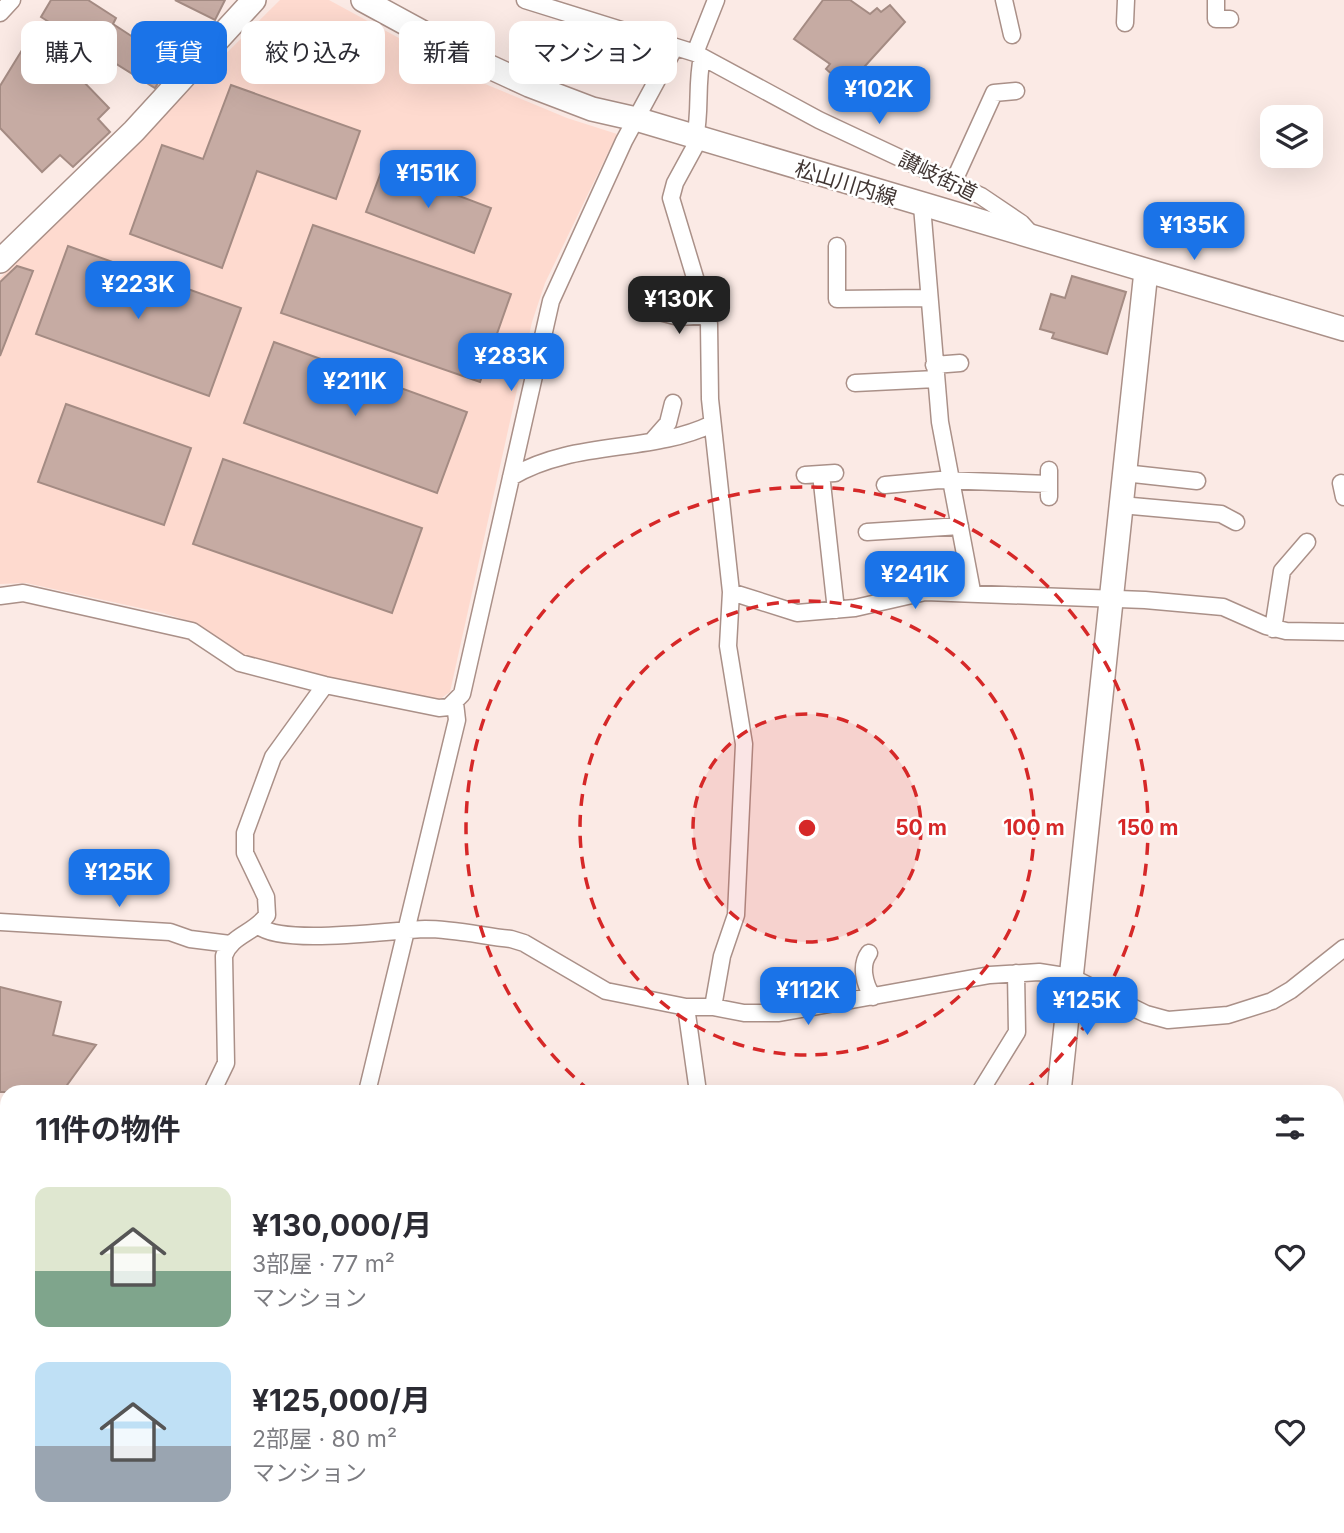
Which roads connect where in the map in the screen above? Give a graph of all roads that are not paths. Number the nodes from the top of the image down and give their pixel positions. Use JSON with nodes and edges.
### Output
{"nodes":[{"id":1,"x":12,"y":0,"type":"edge"},
{"id":2,"x":254,"y":0,"type":"edge"},
{"id":3,"x":363,"y":0,"type":"edge"},
{"id":4,"x":525,"y":0,"type":"edge"},
{"id":5,"x":716,"y":0,"type":"edge"},
{"id":6,"x":1126,"y":0,"type":"edge"},
{"id":7,"x":1216,"y":0,"type":"edge"},
{"id":8,"x":1001,"y":10,"type":"edge"},
{"id":9,"x":0,"y":13,"type":"edge"},
{"id":10,"x":1230,"y":19,"type":"dead end"},
{"id":11,"x":592,"y":21,"type":"edge"},
{"id":12,"x":1125,"y":23,"type":"dead end"},
{"id":13,"x":1012,"y":35,"type":"dead end"},
{"id":14,"x":677,"y":47,"type":"edge"},
{"id":15,"x":698,"y":55,"type":"junction"},
{"id":16,"x":655,"y":84,"type":"edge"},
{"id":17,"x":1016,"y":91,"type":"dead end"},
{"id":18,"x":636,"y":119,"type":"junction"},
{"id":19,"x":697,"y":138,"type":"junction"},
{"id":20,"x":953,"y":183,"type":"junction"},
{"id":21,"x":922,"y":206,"type":"junction"},
{"id":22,"x":1032,"y":237,"type":"junction"},
{"id":23,"x":837,"y":246,"type":"dead end"},
{"id":24,"x":0,"y":261,"type":"edge"},
{"id":25,"x":1146,"y":271,"type":"junction"},
{"id":26,"x":928,"y":298,"type":"junction"},
{"id":27,"x":656,"y":311,"type":"dead end"},
{"id":28,"x":708,"y":315,"type":"junction"},
{"id":29,"x":1344,"y":329,"type":"edge"},
{"id":30,"x":960,"y":363,"type":"dead end"},
{"id":31,"x":935,"y":372,"type":"junction"},
{"id":32,"x":855,"y":383,"type":"dead end"},
{"id":33,"x":673,"y":403,"type":"dead end"},
{"id":34,"x":711,"y":423,"type":"junction"},
{"id":35,"x":653,"y":440,"type":"junction"},
{"id":36,"x":1124,"y":473,"type":"junction"},
{"id":37,"x":820,"y":474,"type":"dead end"},
{"id":38,"x":511,"y":477,"type":"junction"},
{"id":39,"x":951,"y":480,"type":"junction"},
{"id":40,"x":1196,"y":481,"type":"dead end"},
{"id":41,"x":1049,"y":484,"type":"dead end"},
{"id":42,"x":885,"y":485,"type":"dead end"},
{"id":43,"x":1121,"y":505,"type":"junction"},
{"id":44,"x":1236,"y":522,"type":"dead end"},
{"id":45,"x":960,"y":526,"type":"junction"},
{"id":46,"x":867,"y":532,"type":"dead end"},
{"id":47,"x":1307,"y":542,"type":"dead end"},
{"id":48,"x":972,"y":591,"type":"junction"},
{"id":49,"x":731,"y":592,"type":"junction"},
{"id":50,"x":0,"y":596,"type":"edge"},
{"id":51,"x":1111,"y":599,"type":"junction"},
{"id":52,"x":836,"y":610,"type":"junction"},
{"id":53,"x":1273,"y":629,"type":"junction"},
{"id":54,"x":1344,"y":632,"type":"edge"},
{"id":55,"x":325,"y":685,"type":"junction"},
{"id":56,"x":455,"y":703,"type":"junction"},
{"id":57,"x":0,"y":922,"type":"edge"},
{"id":58,"x":258,"y":926,"type":"junction"},
{"id":59,"x":407,"y":930,"type":"junction"},
{"id":60,"x":229,"y":944,"type":"junction"},
{"id":61,"x":1344,"y":948,"type":"edge"},
{"id":62,"x":870,"y":953,"type":"dead end"},
{"id":63,"x":1016,"y":973,"type":"junction"},
{"id":64,"x":1071,"y":977,"type":"junction"},
{"id":65,"x":873,"y":997,"type":"junction"},
{"id":66,"x":686,"y":1007,"type":"junction"},
{"id":67,"x":713,"y":1007,"type":"junction"},
{"id":68,"x":215,"y":1085,"type":"edge"},
{"id":69,"x":369,"y":1085,"type":"edge"},
{"id":70,"x":697,"y":1085,"type":"edge"},
{"id":71,"x":983,"y":1085,"type":"edge"},
{"id":72,"x":1060,"y":1085,"type":"edge"}],
"edges":[{"from":1,"to":9,"type":"street"},
{"from":2,"to":24,"type":"street"},
{"from":3,"to":18,"type":"street","name":"松山川内線"},
{"from":4,"to":11,"type":"street","name":"讃岐街道"},
{"from":5,"to":15,"type":"street"},
{"from":6,"to":12,"type":"street"},
{"from":7,"to":10,"type":"street"},
{"from":8,"to":13,"type":"street"},
{"from":14,"to":15,"type":"street","name":"讃岐街道"},
{"from":15,"to":19,"type":"street"},
{"from":15,"to":20,"type":"street","name":"讃岐街道"},
{"from":16,"to":18,"type":"street"},
{"from":17,"to":20,"type":"street"},
{"from":18,"to":19,"type":"street","name":"松山川内線"},
{"from":18,"to":38,"type":"street"},
{"from":19,"to":21,"type":"street","name":"松山川内線"},
{"from":19,"to":28,"type":"street"},
{"from":20,"to":22,"type":"street","name":"讃岐街道"},
{"from":21,"to":22,"type":"street","name":"松山川内線"},
{"from":21,"to":26,"type":"street"},
{"from":22,"to":25,"type":"street","name":"松山川内線"},
{"from":23,"to":26,"type":"street"},
{"from":25,"to":29,"type":"street","name":"松山川内線"},
{"from":25,"to":36,"type":"street"},
{"from":26,"to":31,"type":"street"},
{"from":27,"to":28,"type":"street"},
{"from":28,"to":34,"type":"street"},
{"from":30,"to":31,"type":"street"},
{"from":31,"to":32,"type":"street"},
{"from":31,"to":39,"type":"street"},
{"from":33,"to":35,"type":"street"},
{"from":34,"to":35,"type":"street"},
{"from":34,"to":49,"type":"street"},
{"from":35,"to":38,"type":"street"},
{"from":36,"to":40,"type":"street"},
{"from":36,"to":43,"type":"street"},
{"from":37,"to":52,"type":"street"},
{"from":38,"to":56,"type":"street"},
{"from":39,"to":41,"type":"street"},
{"from":39,"to":42,"type":"street"},
{"from":39,"to":45,"type":"street"},
{"from":43,"to":44,"type":"street"},
{"from":43,"to":51,"type":"street"},
{"from":45,"to":46,"type":"street"},
{"from":45,"to":48,"type":"street"},
{"from":47,"to":53,"type":"street"},
{"from":48,"to":51,"type":"street"},
{"from":48,"to":52,"type":"street"},
{"from":49,"to":52,"type":"street"},
{"from":49,"to":67,"type":"street"},
{"from":50,"to":55,"type":"street"},
{"from":51,"to":53,"type":"street"},
{"from":51,"to":64,"type":"street"},
{"from":53,"to":54,"type":"street"},
{"from":55,"to":56,"type":"street"},
{"from":55,"to":58,"type":"street"},
{"from":56,"to":59,"type":"street"},
{"from":57,"to":60,"type":"street"},
{"from":58,"to":59,"type":"street"},
{"from":58,"to":60,"type":"street"},
{"from":59,"to":66,"type":"street"},
{"from":59,"to":69,"type":"street"},
{"from":60,"to":68,"type":"street"},
{"from":61,"to":64,"type":"street"},
{"from":62,"to":65,"type":"street"},
{"from":63,"to":64,"type":"street"},
{"from":63,"to":65,"type":"street"},
{"from":63,"to":71,"type":"street"},
{"from":64,"to":72,"type":"street"},
{"from":65,"to":67,"type":"street"},
{"from":66,"to":67,"type":"street"},
{"from":66,"to":70,"type":"street"}]}
